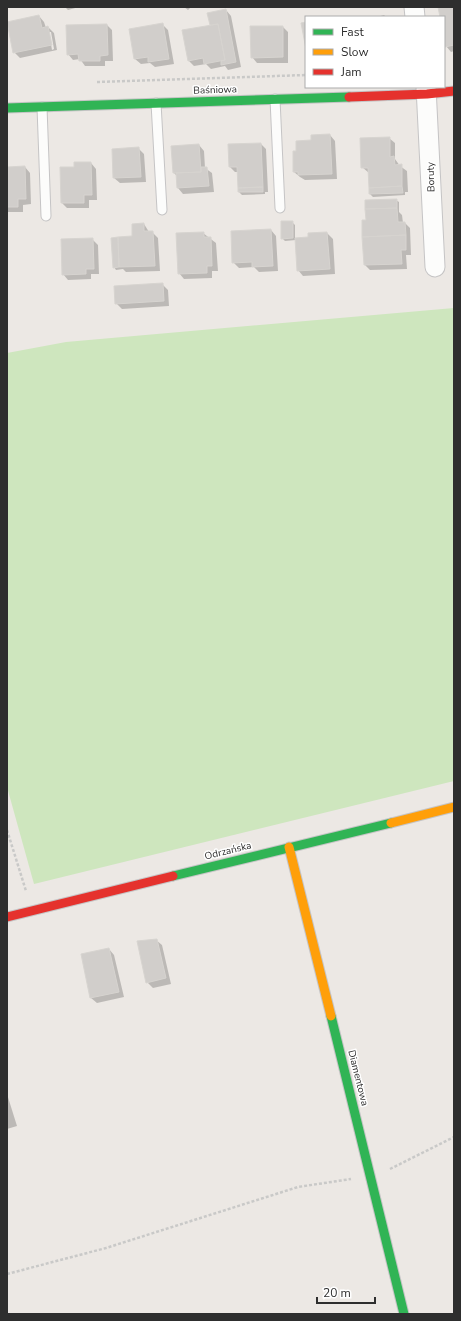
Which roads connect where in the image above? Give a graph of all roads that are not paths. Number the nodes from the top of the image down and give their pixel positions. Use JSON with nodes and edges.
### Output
{"nodes":[{"id":1,"x":426,"y":91,"type":"edge"},
{"id":2,"x":454,"y":91,"type":"edge"},
{"id":3,"x":275,"y":99,"type":"junction"},
{"id":4,"x":156,"y":103,"type":"junction"},
{"id":5,"x":42,"y":107,"type":"junction"},
{"id":6,"x":7,"y":108,"type":"edge"},
{"id":7,"x":280,"y":208,"type":"dead end"},
{"id":8,"x":162,"y":210,"type":"dead end"},
{"id":9,"x":46,"y":216,"type":"dead end"},
{"id":10,"x":435,"y":267,"type":"dead end"},
{"id":11,"x":454,"y":807,"type":"edge"},
{"id":12,"x":290,"y":847,"type":"junction"},
{"id":13,"x":7,"y":916,"type":"edge"},
{"id":14,"x":404,"y":1314,"type":"edge"}],
"edges":[{"from":1,"to":2,"type":"street","name":"Baśniowa"},
{"from":1,"to":3,"type":"street","name":"Baśniowa"},
{"from":1,"to":10,"type":"street","name":"Boruty"},
{"from":3,"to":4,"type":"street","name":"Baśniowa"},
{"from":3,"to":7,"type":"lane"},
{"from":4,"to":5,"type":"street","name":"Baśniowa"},
{"from":4,"to":8,"type":"lane"},
{"from":5,"to":6,"type":"street","name":"Baśniowa"},
{"from":5,"to":9,"type":"lane"},
{"from":11,"to":12,"type":"street","name":"Odrzańska"},
{"from":12,"to":13,"type":"street","name":"Odrzańska"},
{"from":12,"to":14,"type":"street","name":"Diamentowa"}]}
